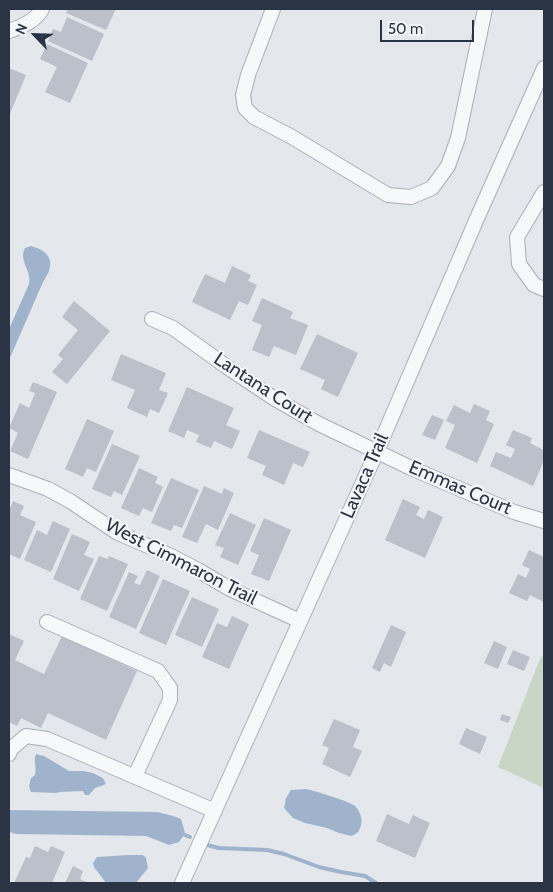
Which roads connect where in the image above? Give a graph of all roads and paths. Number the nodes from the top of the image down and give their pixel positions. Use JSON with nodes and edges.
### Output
{"nodes":[{"id":1,"x":42,"y":9,"type":"edge"},
{"id":2,"x":273,"y":9,"type":"edge"},
{"id":3,"x":486,"y":9,"type":"edge"},
{"id":4,"x":9,"y":31,"type":"edge"},
{"id":5,"x":544,"y":68,"type":"edge"},
{"id":6,"x":544,"y":192,"type":"edge"},
{"id":7,"x":544,"y":289,"type":"edge"},
{"id":8,"x":152,"y":319,"type":"dead end"},
{"id":9,"x":377,"y":451,"type":"junction"},
{"id":10,"x":9,"y":475,"type":"edge"},
{"id":11,"x":544,"y":521,"type":"edge"},
{"id":12,"x":300,"y":621,"type":"junction"},
{"id":13,"x":47,"y":622,"type":"dead end"},
{"id":14,"x":9,"y":754,"type":"edge"},
{"id":15,"x":135,"y":776,"type":"junction"},
{"id":16,"x":215,"y":810,"type":"junction"},
{"id":17,"x":182,"y":883,"type":"edge"}],
"edges":[{"from":1,"to":4,"type":"street"},
{"from":2,"to":3,"type":"street"},
{"from":5,"to":9,"type":"street","name":"Lavaca Trail"},
{"from":6,"to":7,"type":"street"},
{"from":8,"to":9,"type":"street","name":"Lantana Court"},
{"from":9,"to":11,"type":"street","name":"Emmas Court"},
{"from":9,"to":12,"type":"street","name":"Lavaca Trail"},
{"from":10,"to":12,"type":"street","name":"West Cimmaron Trail"},
{"from":12,"to":16,"type":"street","name":"Lavaca Trail"},
{"from":13,"to":15,"type":"street"},
{"from":14,"to":15,"type":"street"},
{"from":15,"to":16,"type":"street"},
{"from":16,"to":17,"type":"street","name":"Lavaca Trail"}]}
